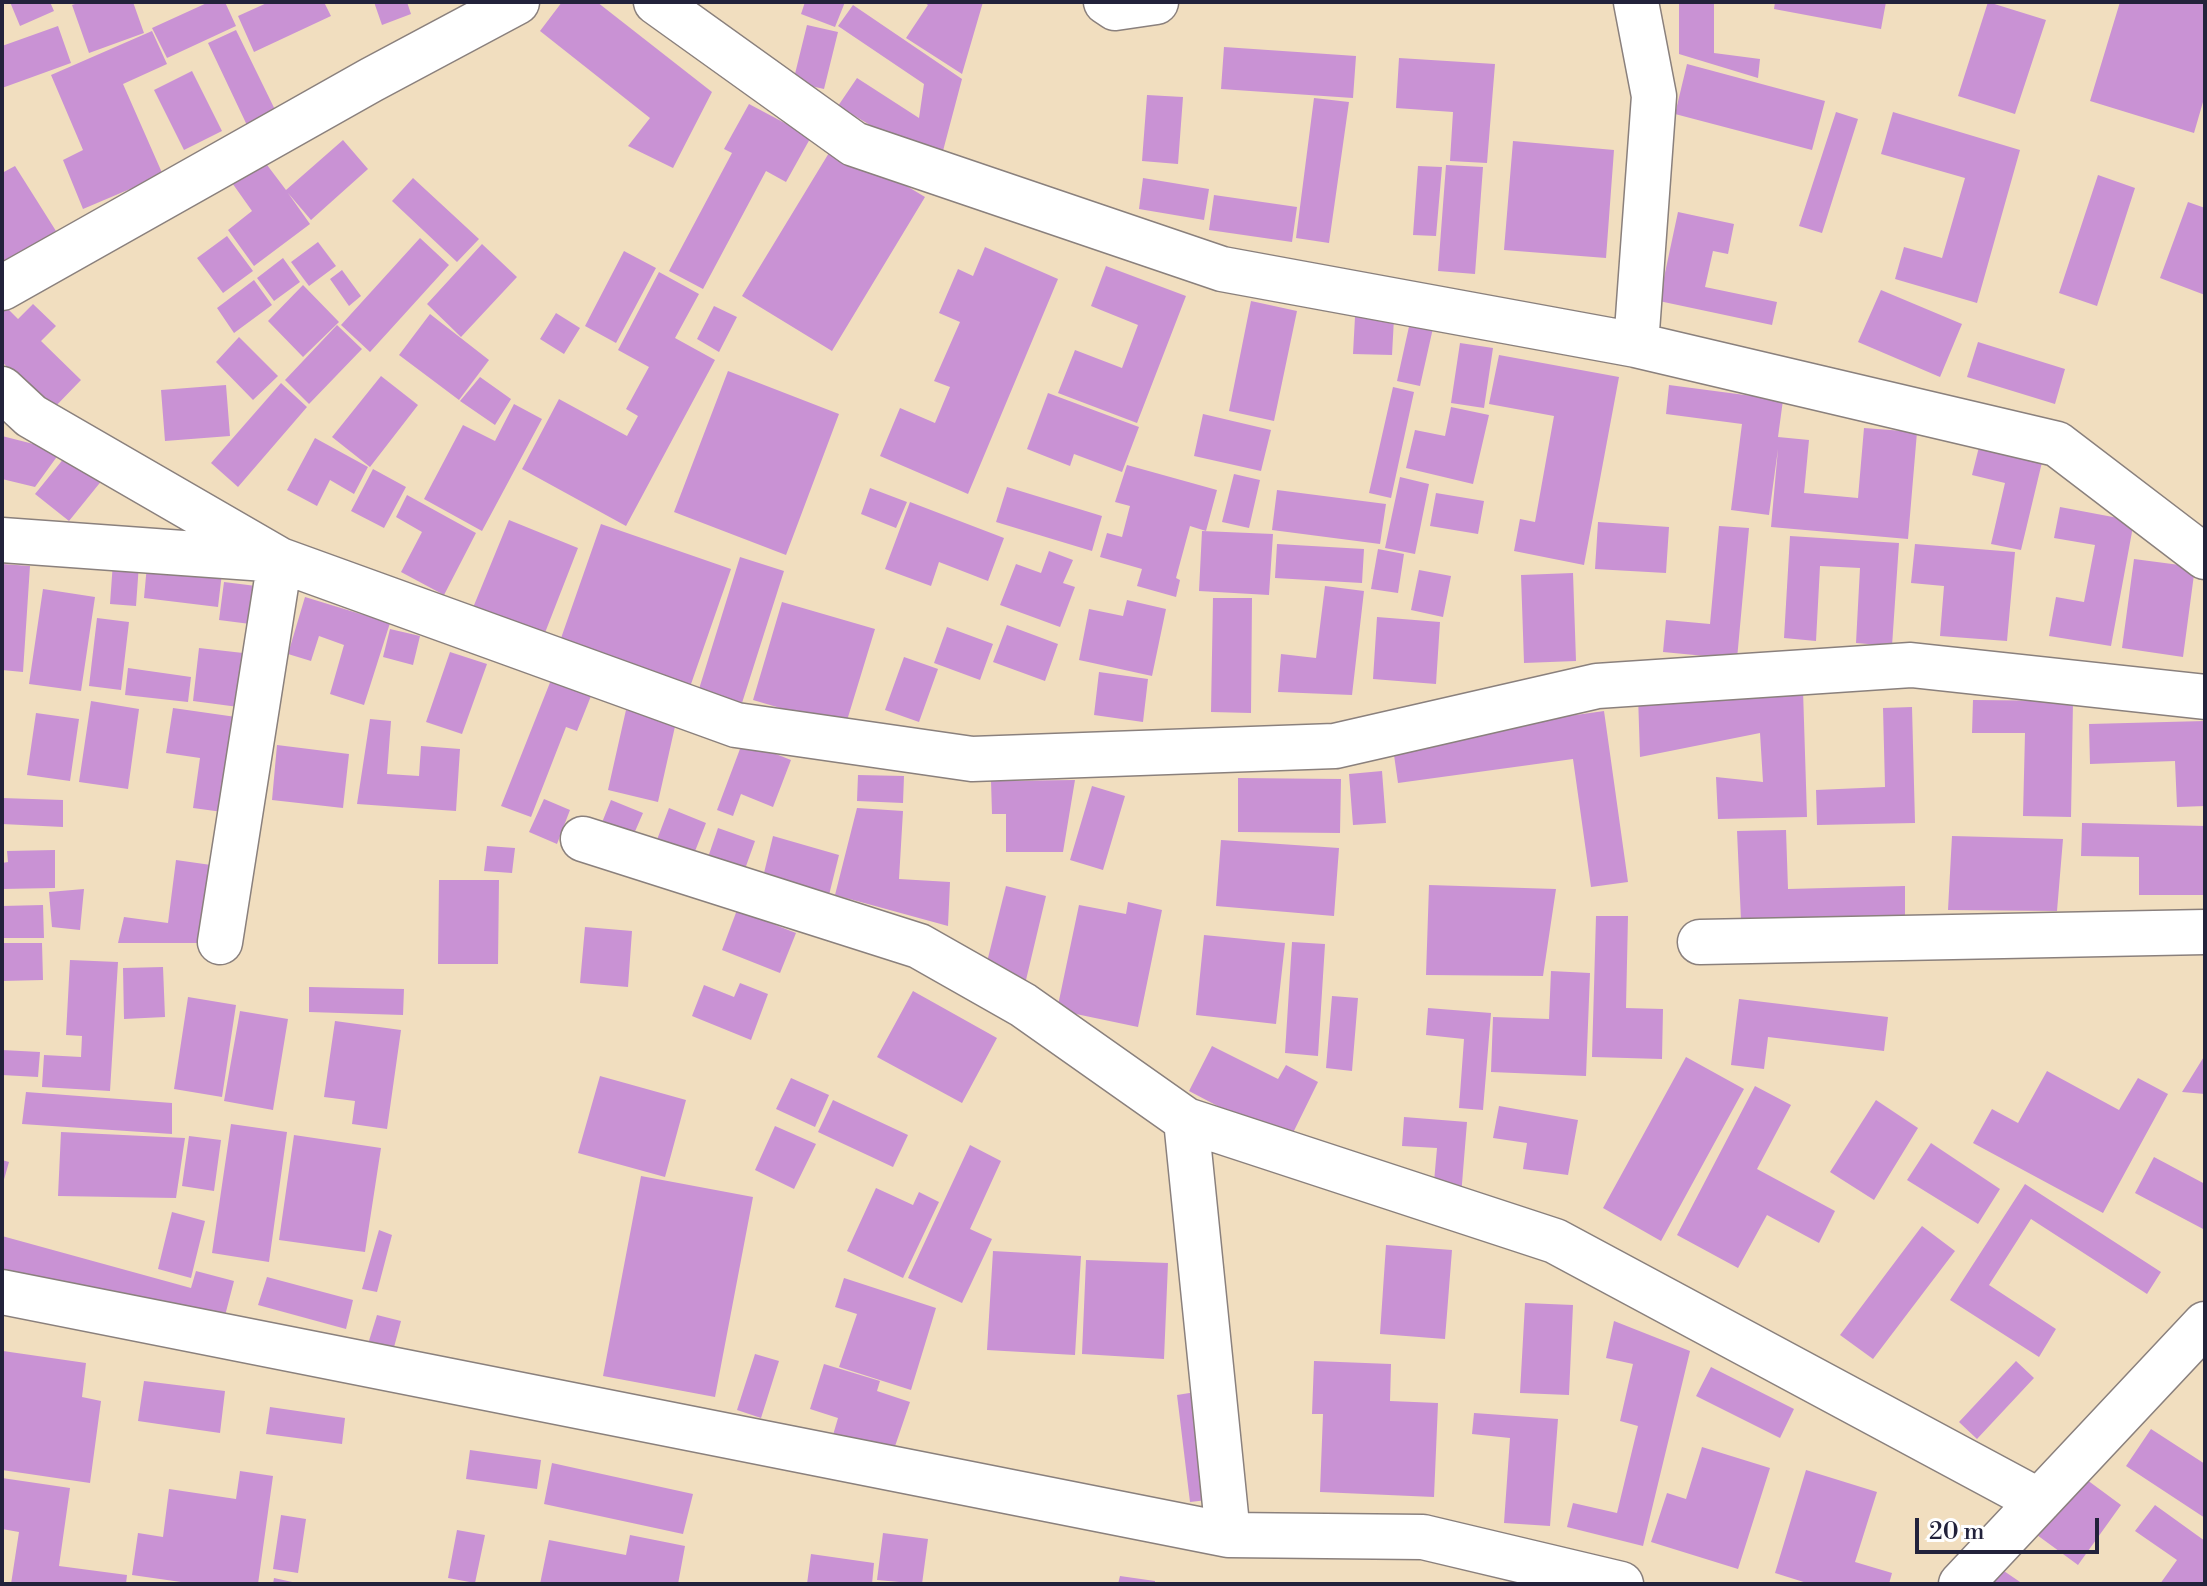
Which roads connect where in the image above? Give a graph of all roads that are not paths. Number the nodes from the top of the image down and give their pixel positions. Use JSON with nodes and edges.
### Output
{"nodes":[{"id":1,"x":517,"y":2,"type":"edge"},
{"id":2,"x":656,"y":2,"type":"edge"},
{"id":3,"x":1106,"y":2,"type":"edge"},
{"id":4,"x":1156,"y":2,"type":"edge"},
{"id":5,"x":1636,"y":2,"type":"edge"},
{"id":6,"x":2,"y":288,"type":"edge"},
{"id":7,"x":1636,"y":345,"type":"junction"},
{"id":8,"x":2,"y":389,"type":"edge"},
{"id":9,"x":2,"y":540,"type":"edge"},
{"id":10,"x":2205,"y":557,"type":"edge"},
{"id":11,"x":280,"y":560,"type":"junction"},
{"id":12,"x":2205,"y":697,"type":"edge"},
{"id":13,"x":583,"y":839,"type":"dead end"},
{"id":14,"x":2205,"y":932,"type":"edge"},
{"id":15,"x":220,"y":942,"type":"dead end"},
{"id":16,"x":1700,"y":942,"type":"dead end"},
{"id":17,"x":1186,"y":1120,"type":"junction"},
{"id":18,"x":2,"y":1292,"type":"edge"},
{"id":19,"x":2205,"y":1324,"type":"edge"},
{"id":20,"x":2039,"y":1501,"type":"junction"},
{"id":21,"x":1228,"y":1535,"type":"junction"},
{"id":22,"x":1621,"y":1584,"type":"edge"},
{"id":23,"x":1961,"y":1584,"type":"edge"}],
"edges":[{"from":1,"to":6,"type":"street"},
{"from":2,"to":7,"type":"street"},
{"from":3,"to":4,"type":"street"},
{"from":5,"to":7,"type":"street"},
{"from":7,"to":10,"type":"street"},
{"from":8,"to":11,"type":"street"},
{"from":9,"to":11,"type":"street"},
{"from":11,"to":12,"type":"street"},
{"from":11,"to":15,"type":"street"},
{"from":13,"to":17,"type":"street"},
{"from":14,"to":16,"type":"street"},
{"from":17,"to":20,"type":"street"},
{"from":17,"to":21,"type":"street"},
{"from":18,"to":21,"type":"street"},
{"from":19,"to":20,"type":"street"},
{"from":20,"to":23,"type":"street"},
{"from":21,"to":22,"type":"street"}]}
